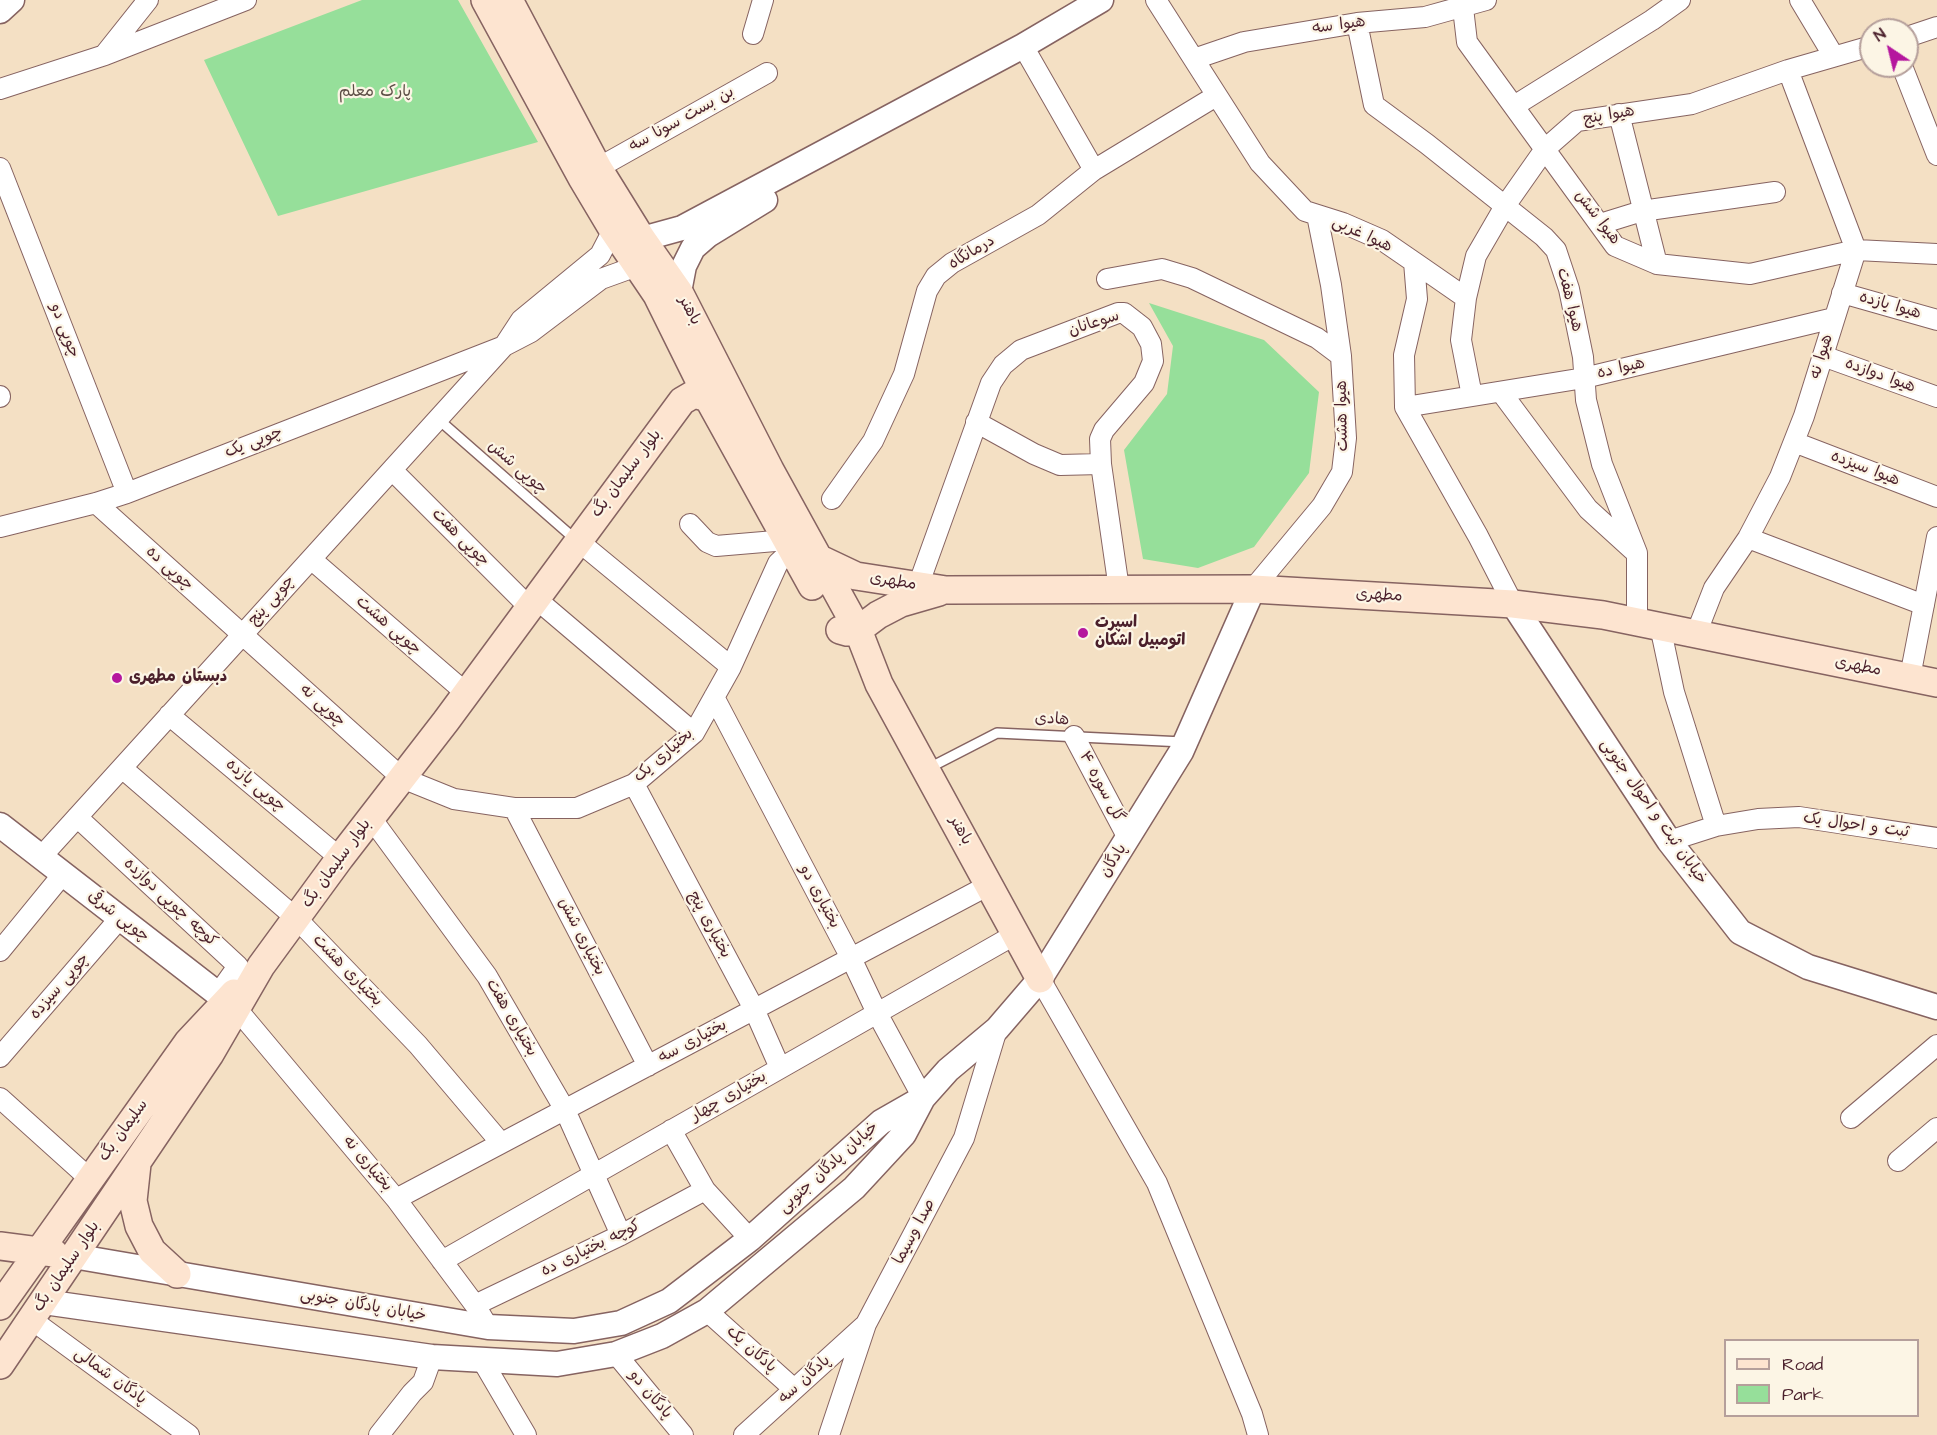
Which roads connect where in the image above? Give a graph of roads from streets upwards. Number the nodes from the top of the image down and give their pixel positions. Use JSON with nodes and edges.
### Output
{"nodes":[{"id":1,"x":12,"y":0,"type":"edge"},
{"id":2,"x":148,"y":0,"type":"edge"},
{"id":3,"x":246,"y":0,"type":"edge"},
{"id":4,"x":485,"y":0,"type":"edge"},
{"id":5,"x":509,"y":0,"type":"edge"},
{"id":6,"x":763,"y":0,"type":"edge"},
{"id":7,"x":1101,"y":0,"type":"edge"},
{"id":8,"x":1156,"y":0,"type":"edge"},
{"id":9,"x":1486,"y":0,"type":"edge"},
{"id":10,"x":1680,"y":0,"type":"edge"},
{"id":11,"x":1800,"y":0,"type":"edge"},
{"id":12,"x":1463,"y":8,"type":"junction"},
{"id":13,"x":0,"y":11,"type":"edge"},
{"id":14,"x":1357,"y":23,"type":"junction"},
{"id":15,"x":1936,"y":30,"type":"edge"},
{"id":16,"x":753,"y":34,"type":"dead end"},
{"id":17,"x":1919,"y":34,"type":"edge"},
{"id":18,"x":1023,"y":46,"type":"junction"},
{"id":19,"x":1859,"y":49,"type":"edge"},
{"id":20,"x":105,"y":55,"type":"junction"},
{"id":21,"x":1833,"y":55,"type":"junction"},
{"id":22,"x":1194,"y":59,"type":"junction"},
{"id":23,"x":1788,"y":70,"type":"junction"},
{"id":24,"x":766,"y":73,"type":"dead end"},
{"id":25,"x":1907,"y":78,"type":"edge"},
{"id":26,"x":0,"y":89,"type":"edge"},
{"id":27,"x":1216,"y":96,"type":"junction"},
{"id":28,"x":1514,"y":106,"type":"junction"},
{"id":29,"x":1619,"y":114,"type":"junction"},
{"id":30,"x":836,"y":144,"type":"junction"},
{"id":31,"x":1545,"y":149,"type":"junction"},
{"id":32,"x":1937,"y":155,"type":"edge"},
{"id":33,"x":0,"y":168,"type":"edge"},
{"id":34,"x":598,"y":168,"type":"junction"},
{"id":35,"x":1094,"y":170,"type":"junction"},
{"id":36,"x":1775,"y":192,"type":"dead end"},
{"id":37,"x":1505,"y":206,"type":"junction"},
{"id":38,"x":1642,"y":211,"type":"junction"},
{"id":39,"x":1317,"y":215,"type":"junction"},
{"id":40,"x":1600,"y":224,"type":"junction"},
{"id":41,"x":613,"y":230,"type":"junction"},
{"id":42,"x":642,"y":239,"type":"junction"},
{"id":43,"x":1856,"y":250,"type":"junction"},
{"id":44,"x":1937,"y":254,"type":"edge"},
{"id":45,"x":1414,"y":262,"type":"junction"},
{"id":46,"x":1657,"y":264,"type":"junction"},
{"id":47,"x":637,"y":266,"type":"junction"},
{"id":48,"x":1107,"y":279,"type":"dead end"},
{"id":49,"x":679,"y":291,"type":"junction"},
{"id":50,"x":1842,"y":293,"type":"junction"},
{"id":51,"x":1466,"y":298,"type":"junction"},
{"id":52,"x":1834,"y":318,"type":"junction"},
{"id":53,"x":1937,"y":320,"type":"edge"},
{"id":54,"x":504,"y":346,"type":"junction"},
{"id":55,"x":1341,"y":356,"type":"junction"},
{"id":56,"x":1822,"y":356,"type":"junction"},
{"id":57,"x":1584,"y":378,"type":"junction"},
{"id":58,"x":1501,"y":392,"type":"junction"},
{"id":59,"x":1472,"y":396,"type":"junction"},
{"id":60,"x":1937,"y":396,"type":"edge"},
{"id":61,"x":708,"y":398,"type":"junction"},
{"id":62,"x":1405,"y":407,"type":"junction"},
{"id":63,"x":976,"y":422,"type":"junction"},
{"id":64,"x":1794,"y":442,"type":"junction"},
{"id":65,"x":1101,"y":464,"type":"junction"},
{"id":66,"x":392,"y":470,"type":"junction"},
{"id":67,"x":127,"y":493,"type":"junction"},
{"id":68,"x":1937,"y":497,"type":"edge"},
{"id":69,"x":832,"y":499,"type":"dead end"},
{"id":70,"x":96,"y":503,"type":"junction"},
{"id":71,"x":690,"y":524,"type":"dead end"},
{"id":72,"x":0,"y":527,"type":"edge"},
{"id":73,"x":1937,"y":537,"type":"edge"},
{"id":74,"x":1748,"y":538,"type":"junction"},
{"id":75,"x":577,"y":540,"type":"junction"},
{"id":76,"x":790,"y":545,"type":"junction"},
{"id":77,"x":1637,"y":554,"type":"junction"},
{"id":78,"x":818,"y":558,"type":"junction"},
{"id":79,"x":311,"y":559,"type":"junction"},
{"id":80,"x":918,"y":586,"type":"junction"},
{"id":81,"x":1119,"y":589,"type":"junction"},
{"id":82,"x":1253,"y":589,"type":"junction"},
{"id":83,"x":946,"y":590,"type":"junction"},
{"id":84,"x":532,"y":603,"type":"junction"},
{"id":85,"x":1513,"y":604,"type":"junction"},
{"id":86,"x":1924,"y":605,"type":"junction"},
{"id":87,"x":1649,"y":624,"type":"junction"},
{"id":88,"x":847,"y":629,"type":"junction"},
{"id":89,"x":242,"y":634,"type":"junction"},
{"id":90,"x":1696,"y":634,"type":"junction"},
{"id":91,"x":731,"y":667,"type":"junction"},
{"id":92,"x":1910,"y":677,"type":"junction"},
{"id":93,"x":1937,"y":683,"type":"edge"},
{"id":94,"x":466,"y":693,"type":"junction"},
{"id":95,"x":714,"y":697,"type":"junction"},
{"id":96,"x":169,"y":715,"type":"junction"},
{"id":97,"x":694,"y":733,"type":"junction"},
{"id":98,"x":1074,"y":736,"type":"road end"},
{"id":99,"x":122,"y":768,"type":"junction"},
{"id":100,"x":402,"y":778,"type":"junction"},
{"id":101,"x":634,"y":784,"type":"junction"},
{"id":102,"x":514,"y":807,"type":"junction"},
{"id":103,"x":77,"y":817,"type":"junction"},
{"id":104,"x":371,"y":818,"type":"junction"},
{"id":105,"x":0,"y":825,"type":"edge"},
{"id":106,"x":1716,"y":826,"type":"junction"},
{"id":107,"x":1128,"y":838,"type":"junction"},
{"id":108,"x":1937,"y":838,"type":"edge"},
{"id":109,"x":1669,"y":841,"type":"junction"},
{"id":110,"x":41,"y":857,"type":"junction"},
{"id":111,"x":340,"y":858,"type":"junction"},
{"id":112,"x":63,"y":874,"type":"junction"},
{"id":113,"x":989,"y":885,"type":"junction"},
{"id":114,"x":120,"y":918,"type":"junction"},
{"id":115,"x":297,"y":919,"type":"junction"},
{"id":116,"x":1016,"y":934,"type":"junction"},
{"id":117,"x":0,"y":951,"type":"edge"},
{"id":118,"x":851,"y":958,"type":"junction"},
{"id":119,"x":1040,"y":979,"type":"junction"},
{"id":120,"x":227,"y":1001,"type":"junction"},
{"id":121,"x":1934,"y":1008,"type":"edge"},
{"id":122,"x":754,"y":1009,"type":"junction"},
{"id":123,"x":877,"y":1013,"type":"junction"},
{"id":124,"x":997,"y":1029,"type":"junction"},
{"id":125,"x":1937,"y":1045,"type":"edge"},
{"id":126,"x":0,"y":1057,"type":"edge"},
{"id":127,"x":648,"y":1066,"type":"junction"},
{"id":128,"x":780,"y":1068,"type":"junction"},
{"id":129,"x":0,"y":1098,"type":"edge"},
{"id":130,"x":923,"y":1098,"type":"junction"},
{"id":131,"x":565,"y":1110,"type":"junction"},
{"id":132,"x":1851,"y":1118,"type":"dead end"},
{"id":133,"x":1937,"y":1128,"type":"edge"},
{"id":134,"x":671,"y":1130,"type":"junction"},
{"id":135,"x":501,"y":1143,"type":"junction"},
{"id":136,"x":1898,"y":1161,"type":"dead end"},
{"id":137,"x":137,"y":1162,"type":"junction"},
{"id":138,"x":593,"y":1175,"type":"junction"},
{"id":139,"x":90,"y":1179,"type":"junction"},
{"id":140,"x":705,"y":1190,"type":"junction"},
{"id":141,"x":396,"y":1199,"type":"junction"},
{"id":142,"x":621,"y":1235,"type":"junction"},
{"id":143,"x":750,"y":1239,"type":"junction"},
{"id":144,"x":0,"y":1246,"type":"edge"},
{"id":145,"x":39,"y":1250,"type":"junction"},
{"id":146,"x":73,"y":1256,"type":"junction"},
{"id":147,"x":442,"y":1261,"type":"junction"},
{"id":148,"x":177,"y":1274,"type":"junction"},
{"id":149,"x":2,"y":1301,"type":"edge"},
{"id":150,"x":475,"y":1305,"type":"junction"},
{"id":151,"x":38,"y":1311,"type":"junction"},
{"id":152,"x":707,"y":1311,"type":"junction"},
{"id":153,"x":866,"y":1324,"type":"junction"},
{"id":154,"x":488,"y":1327,"type":"junction"},
{"id":155,"x":616,"y":1354,"type":"junction"},
{"id":156,"x":432,"y":1358,"type":"junction"},
{"id":157,"x":482,"y":1360,"type":"junction"},
{"id":158,"x":0,"y":1365,"type":"edge"},
{"id":159,"x":794,"y":1389,"type":"junction"},
{"id":160,"x":189,"y":1435,"type":"edge"},
{"id":161,"x":379,"y":1435,"type":"edge"},
{"id":162,"x":526,"y":1435,"type":"edge"},
{"id":163,"x":683,"y":1435,"type":"edge"},
{"id":164,"x":744,"y":1435,"type":"edge"},
{"id":165,"x":829,"y":1435,"type":"edge"},
{"id":166,"x":1258,"y":1435,"type":"edge"}],
"edges":[{"from":1,"to":13,"type":"street"},
{"from":2,"to":20,"type":"street"},
{"from":3,"to":20,"type":"street"},
{"from":4,"to":41,"type":"main road","name":"باهنر"},
{"from":5,"to":34,"type":"main road","name":"باهنر"},
{"from":6,"to":16,"type":"street"},
{"from":7,"to":18,"type":"street"},
{"from":8,"to":22,"type":"street","name":"هیوا غربی"},
{"from":9,"to":12,"type":"street","name":"هیوا سه"},
{"from":10,"to":28,"type":"street"},
{"from":11,"to":21,"type":"street"},
{"from":12,"to":14,"type":"street","name":"هیوا سه"},
{"from":12,"to":28,"type":"street","name":"هیوا شش"},
{"from":14,"to":22,"type":"street","name":"هیوا سه"},
{"from":14,"to":37,"type":"street","name":"هیوا هفت"},
{"from":15,"to":17,"type":"street"},
{"from":18,"to":30,"type":"street"},
{"from":18,"to":35,"type":"street"},
{"from":19,"to":21,"type":"street","name":"هیوا پنج"},
{"from":20,"to":26,"type":"street"},
{"from":21,"to":23,"type":"street","name":"هیوا پنج"},
{"from":22,"to":27,"type":"street","name":"هیوا غربی"},
{"from":23,"to":29,"type":"street","name":"هیوا پنج"},
{"from":23,"to":43,"type":"street"},
{"from":24,"to":34,"type":"street","name":"بن بست سونا سه"},
{"from":25,"to":32,"type":"street"},
{"from":27,"to":35,"type":"street","name":"درمانگاه"},
{"from":27,"to":39,"type":"street","name":"هیوا غربی"},
{"from":28,"to":31,"type":"street","name":"هیوا شش"},
{"from":29,"to":31,"type":"street","name":"هیوا پنج"},
{"from":29,"to":38,"type":"street"},
{"from":30,"to":42,"type":"street"},
{"from":30,"to":49,"type":"street"},
{"from":31,"to":37,"type":"street","name":"هیوا پنج"},
{"from":31,"to":40,"type":"street","name":"هیوا شش"},
{"from":33,"to":67,"type":"street","name":"چوپی دو"},
{"from":34,"to":42,"type":"main road","name":"باهنر"},
{"from":35,"to":69,"type":"street","name":"درمانگاه"},
{"from":36,"to":38,"type":"street"},
{"from":37,"to":51,"type":"street","name":"هیوا پنج"},
{"from":37,"to":57,"type":"street","name":"هیوا هفت"},
{"from":38,"to":40,"type":"street"},
{"from":38,"to":46,"type":"street"},
{"from":39,"to":45,"type":"street","name":"هیوا غربی"},
{"from":39,"to":55,"type":"street","name":"هیوا هشت"},
{"from":40,"to":46,"type":"street","name":"هیوا شش"},
{"from":41,"to":47,"type":"main road","name":"باهنر"},
{"from":41,"to":54,"type":"street"},
{"from":42,"to":49,"type":"main road","name":"باهنر"},
{"from":43,"to":44,"type":"street","name":"هیوا شش"},
{"from":43,"to":46,"type":"street","name":"هیوا شش"},
{"from":43,"to":50,"type":"street","name":"هیوا نه"},
{"from":45,"to":51,"type":"street","name":"هیوا غربی"},
{"from":45,"to":62,"type":"street"},
{"from":47,"to":54,"type":"street","name":"چوپی یک"},
{"from":47,"to":61,"type":"main road","name":"باهنر"},
{"from":48,"to":55,"type":"street"},
{"from":49,"to":78,"type":"main road","name":"باهنر"},
{"from":50,"to":52,"type":"street","name":"هیوا نه"},
{"from":50,"to":53,"type":"street","name":"هیوا یازده"},
{"from":51,"to":59,"type":"street","name":"هیوا پنج"},
{"from":52,"to":56,"type":"street","name":"هیوا نه"},
{"from":52,"to":57,"type":"street","name":"هیوا ده"},
{"from":54,"to":66,"type":"street","name":"چوپی پنج"},
{"from":54,"to":67,"type":"street","name":"چوپی یک"},
{"from":55,"to":82,"type":"street","name":"هیوا هشت"},
{"from":56,"to":60,"type":"street","name":"هیوا دوازده"},
{"from":56,"to":64,"type":"street","name":"هیوا نه"},
{"from":57,"to":58,"type":"street","name":"هیوا ده"},
{"from":57,"to":77,"type":"street","name":"هیوا هفت"},
{"from":58,"to":59,"type":"street","name":"هیوا ده"},
{"from":58,"to":77,"type":"street"},
{"from":59,"to":62,"type":"street","name":"هیوا ده"},
{"from":61,"to":75,"type":"main road","name":"بلوار سلیمان بگ"},
{"from":61,"to":76,"type":"main road","name":"باهنر"},
{"from":62,"to":85,"type":"street"},
{"from":63,"to":65,"type":"street"},
{"from":63,"to":65,"type":"street","name":"سوعانان"},
{"from":63,"to":80,"type":"street","name":"سوعانان"},
{"from":64,"to":68,"type":"street","name":"هیوا سیزده"},
{"from":64,"to":74,"type":"street","name":"هیوا نه"},
{"from":65,"to":81,"type":"street","name":"سوعانان"},
{"from":66,"to":79,"type":"street","name":"چوپی پنج"},
{"from":66,"to":84,"type":"street","name":"چوپی هفت"},
{"from":67,"to":70,"type":"street","name":"چوپی یک"},
{"from":70,"to":72,"type":"street","name":"چوپی یک"},
{"from":70,"to":89,"type":"street","name":"چوپی ده"},
{"from":71,"to":76,"type":"street"},
{"from":73,"to":86,"type":"street"},
{"from":74,"to":86,"type":"street"},
{"from":74,"to":90,"type":"street","name":"هیوا نه"},
{"from":75,"to":84,"type":"main road","name":"بلوار سلیمان بگ"},
{"from":75,"to":91,"type":"street"},
{"from":76,"to":88,"type":"main road","name":"باهنر"},
{"from":76,"to":91,"type":"street","name":"بختیاری یک"},
{"from":77,"to":87,"type":"street","name":"هیوا هفت"},
{"from":78,"to":80,"type":"main road","name":"مطهری"},
{"from":78,"to":88,"type":"main road","name":"باهنر"},
{"from":79,"to":89,"type":"street","name":"چوپی پنج"},
{"from":79,"to":94,"type":"street","name":"چوپی هشت"},
{"from":80,"to":83,"type":"main road","name":"مطهری"},
{"from":81,"to":82,"type":"main road","name":"مطهری"},
{"from":81,"to":83,"type":"main road","name":"مطهری"},
{"from":82,"to":85,"type":"main road","name":"مطهری"},
{"from":82,"to":107,"type":"street","name":"پادگان"},
{"from":83,"to":88,"type":"main road"},
{"from":84,"to":94,"type":"main road","name":"بلوار سلیمان بگ"},
{"from":84,"to":97,"type":"street","name":"چوپی هفت"},
{"from":85,"to":87,"type":"main road","name":"مطهری"},
{"from":85,"to":109,"type":"street","name":"خیابان ثبت و احوال جنوبی"},
{"from":86,"to":92,"type":"street"},
{"from":87,"to":90,"type":"main road","name":"مطهری"},
{"from":87,"to":106,"type":"street","name":"هیوا هفت"},
{"from":88,"to":113,"type":"main road","name":"باهنر"},
{"from":89,"to":96,"type":"street","name":"چوپی پنج"},
{"from":89,"to":100,"type":"street","name":"چوپی نه"},
{"from":90,"to":92,"type":"main road","name":"مطهری"},
{"from":91,"to":95,"type":"street","name":"بختیاری یک"},
{"from":92,"to":93,"type":"main road","name":"مطهری"},
{"from":94,"to":100,"type":"main road","name":"بلوار سلیمان بگ"},
{"from":95,"to":97,"type":"street","name":"بختیاری یک"},
{"from":95,"to":118,"type":"street","name":"بختیاری دو"},
{"from":96,"to":99,"type":"street","name":"چوپی پنج"},
{"from":96,"to":111,"type":"street","name":"چوپی یازده"},
{"from":97,"to":101,"type":"street","name":"بختیاری یک"},
{"from":98,"to":107,"type":"street","name":"گل سوره ۴"},
{"from":99,"to":103,"type":"street","name":"چوپی پنج"},
{"from":99,"to":115,"type":"street","name":"بختیاری هشت"},
{"from":100,"to":102,"type":"street","name":"بختیاری یک"},
{"from":100,"to":104,"type":"main road","name":"بلوار سلیمان بگ"},
{"from":101,"to":102,"type":"street","name":"بختیاری یک"},
{"from":101,"to":122,"type":"street","name":"بختیاری پنج"},
{"from":102,"to":127,"type":"street","name":"بختیاری شش"},
{"from":103,"to":110,"type":"street","name":"چوپی پنج"},
{"from":103,"to":120,"type":"street","name":"کوچه چوپی دوازده"},
{"from":104,"to":111,"type":"main road","name":"بلوار سلیمان بگ"},
{"from":104,"to":131,"type":"street","name":"بختیاری هفت"},
{"from":105,"to":110,"type":"street","name":"چوپی شرقی"},
{"from":106,"to":108,"type":"street","name":"ثبت و احوال یک"},
{"from":106,"to":109,"type":"street","name":"ثبت و احوال یک"},
{"from":107,"to":119,"type":"street","name":"پادگان"},
{"from":109,"to":121,"type":"street","name":"خیابان ثبت و احوال جنوبی"},
{"from":110,"to":112,"type":"street","name":"چوپی شرقی"},
{"from":111,"to":115,"type":"main road","name":"بلوار سلیمان بگ"},
{"from":112,"to":114,"type":"street","name":"چوپی شرقی"},
{"from":112,"to":117,"type":"street"},
{"from":113,"to":116,"type":"main road","name":"باهنر"},
{"from":113,"to":118,"type":"street","name":"بختیاری سه"},
{"from":114,"to":120,"type":"street","name":"چوپی شرقی"},
{"from":114,"to":126,"type":"street","name":"چوپی سیزده"},
{"from":115,"to":120,"type":"main road","name":"بلوار سلیمان بگ"},
{"from":115,"to":135,"type":"street","name":"بختیاری هشت"},
{"from":116,"to":119,"type":"main road","name":"باهنر"},
{"from":116,"to":123,"type":"street","name":"بختیاری چهار"},
{"from":118,"to":122,"type":"street","name":"بختیاری سه"},
{"from":118,"to":123,"type":"street","name":"بختیاری دو"},
{"from":119,"to":124,"type":"street","name":"پادگان"},
{"from":119,"to":166,"type":"street"},
{"from":120,"to":137,"type":"main road","name":"بلوار سلیمان بگ"},
{"from":120,"to":139,"type":"main road","name":"سلیمان بگ"},
{"from":120,"to":141,"type":"street","name":"بختیاری نه"},
{"from":122,"to":127,"type":"street","name":"بختیاری سه"},
{"from":122,"to":128,"type":"street","name":"بختیاری پنج"},
{"from":123,"to":128,"type":"street","name":"بختیاری چهار"},
{"from":123,"to":130,"type":"street","name":"بختیاری دو"},
{"from":124,"to":130,"type":"street","name":"پادگان"},
{"from":124,"to":153,"type":"street","name":"صدا وسیما"},
{"from":125,"to":132,"type":"street"},
{"from":127,"to":131,"type":"street","name":"بختیاری سه"},
{"from":128,"to":134,"type":"street","name":"بختیاری چهار"},
{"from":129,"to":139,"type":"street"},
{"from":130,"to":143,"type":"street","name":"خیابان پادگان جنوبی"},
{"from":130,"to":152,"type":"street","name":"خیابان پادگان جنوبی"},
{"from":131,"to":135,"type":"street","name":"بختیاری سه"},
{"from":131,"to":138,"type":"street","name":"بختیاری هفت"},
{"from":133,"to":136,"type":"street"},
{"from":134,"to":138,"type":"street","name":"بختیاری چهار"},
{"from":134,"to":140,"type":"street"},
{"from":135,"to":141,"type":"street","name":"بختیاری سه"},
{"from":137,"to":146,"type":"main road","name":"بلوار سلیمان بگ"},
{"from":137,"to":148,"type":"main road"},
{"from":138,"to":142,"type":"street","name":"بختیاری هفت"},
{"from":138,"to":147,"type":"street","name":"بختیاری چهار"},
{"from":139,"to":145,"type":"main road","name":"سلیمان بگ"},
{"from":140,"to":142,"type":"street","name":"کوچه بختیاری ده"},
{"from":140,"to":143,"type":"street"},
{"from":141,"to":147,"type":"street","name":"بختیاری نه"},
{"from":142,"to":150,"type":"street","name":"کوچه بختیاری ده"},
{"from":143,"to":154,"type":"street","name":"خیابان پادگان جنوبی"},
{"from":144,"to":145,"type":"main road","name":"خیابان پادگان جنوبی"},
{"from":145,"to":146,"type":"main road","name":"خیابان پادگان جنوبی"},
{"from":145,"to":149,"type":"main road","name":"سلیمان بگ"},
{"from":146,"to":148,"type":"street","name":"خیابان پادگان جنوبی"},
{"from":146,"to":151,"type":"main road","name":"بلوار سلیمان بگ"},
{"from":147,"to":150,"type":"street","name":"بختیاری نه"},
{"from":148,"to":154,"type":"street","name":"خیابان پادگان جنوبی"},
{"from":149,"to":151,"type":"main road"},
{"from":150,"to":154,"type":"street","name":"بختیاری نه"},
{"from":151,"to":156,"type":"street","name":"خیابان پادگان جنوبی"},
{"from":151,"to":158,"type":"main road","name":"بلوار سلیمان بگ"},
{"from":151,"to":160,"type":"street","name":"پادگان شمالی"},
{"from":152,"to":155,"type":"street","name":"خیابان پادگان جنوبی"},
{"from":152,"to":159,"type":"street","name":"پادگان یک"},
{"from":153,"to":159,"type":"street","name":"پادگان سه"},
{"from":153,"to":165,"type":"street","name":"صدا وسیما"},
{"from":155,"to":157,"type":"street","name":"خیابان پادگان جنوبی"},
{"from":155,"to":163,"type":"street","name":"پادگان دو"},
{"from":156,"to":157,"type":"street","name":"خیابان پادگان جنوبی"},
{"from":156,"to":161,"type":"street"},
{"from":157,"to":162,"type":"street"},
{"from":159,"to":164,"type":"street","name":"پادگان سه"}]}
